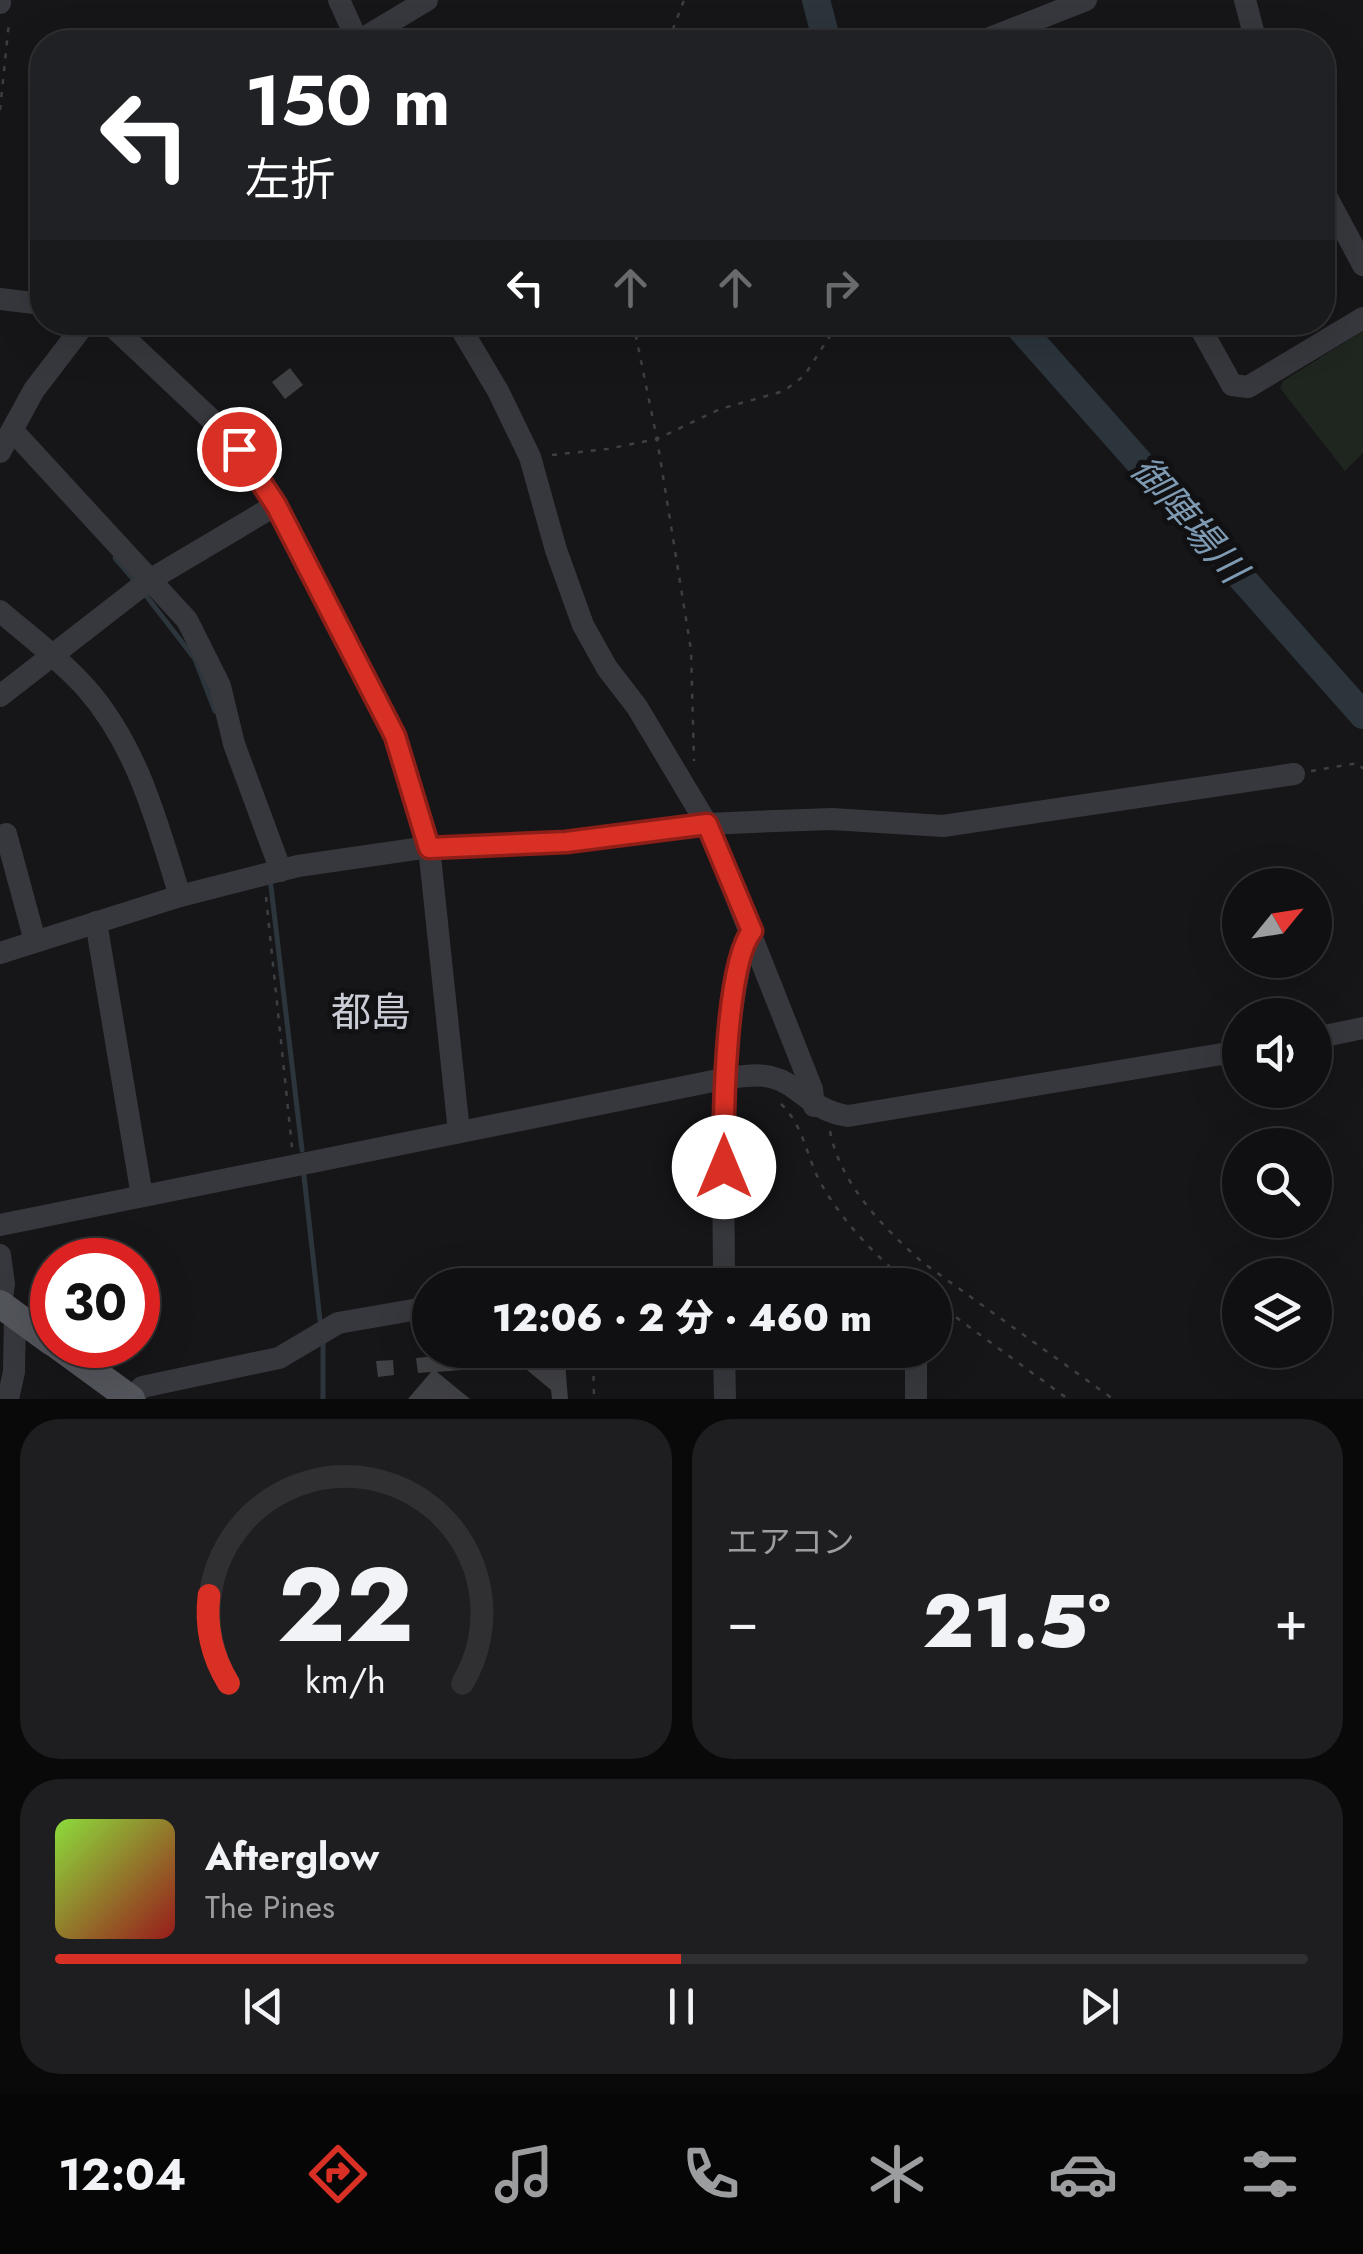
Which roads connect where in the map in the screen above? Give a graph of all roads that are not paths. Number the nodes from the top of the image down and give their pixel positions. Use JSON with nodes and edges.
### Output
{"nodes":[{"id":1,"x":340,"y":0,"type":"edge"},
{"id":2,"x":427,"y":0,"type":"edge"},
{"id":3,"x":1086,"y":0,"type":"edge"},
{"id":4,"x":1245,"y":0,"type":"edge"},
{"id":5,"x":353,"y":30,"type":"edge"},
{"id":6,"x":378,"y":30,"type":"edge"},
{"id":7,"x":1039,"y":30,"type":"edge"},
{"id":8,"x":1253,"y":30,"type":"edge"},
{"id":9,"x":1335,"y":212,"type":"edge"},
{"id":10,"x":1363,"y":265,"type":"edge"},
{"id":11,"x":0,"y":298,"type":"edge"},
{"id":12,"x":30,"y":302,"type":"edge"},
{"id":13,"x":1363,"y":318,"type":"edge"},
{"id":14,"x":76,"y":335,"type":"edge"},
{"id":15,"x":122,"y":335,"type":"edge"},
{"id":16,"x":466,"y":335,"type":"edge"},
{"id":17,"x":1204,"y":335,"type":"edge"},
{"id":18,"x":13,"y":431,"type":"junction"},
{"id":19,"x":0,"y":452,"type":"edge"},
{"id":20,"x":276,"y":505,"type":"junction"},
{"id":21,"x":148,"y":581,"type":"junction"},
{"id":22,"x":0,"y":612,"type":"edge"},
{"id":23,"x":52,"y":657,"type":"junction"},
{"id":24,"x":0,"y":696,"type":"edge"},
{"id":25,"x":1294,"y":774,"type":"road end"},
{"id":26,"x":707,"y":824,"type":"junction"},
{"id":27,"x":6,"y":834,"type":"dead end"},
{"id":28,"x":429,"y":848,"type":"junction"},
{"id":29,"x":272,"y":873,"type":"junction"},
{"id":30,"x":180,"y":896,"type":"junction"},
{"id":31,"x":96,"y":922,"type":"junction"},
{"id":32,"x":752,"y":931,"type":"junction"},
{"id":33,"x":35,"y":941,"type":"junction"},
{"id":34,"x":0,"y":953,"type":"edge"},
{"id":35,"x":1363,"y":1028,"type":"edge"},
{"id":36,"x":1332,"y":1034,"type":"edge"},
{"id":37,"x":1222,"y":1054,"type":"edge"},
{"id":38,"x":724,"y":1079,"type":"junction"},
{"id":39,"x":823,"y":1110,"type":"junction"},
{"id":40,"x":459,"y":1132,"type":"junction"},
{"id":41,"x":142,"y":1196,"type":"junction"},
{"id":42,"x":0,"y":1225,"type":"edge"},
{"id":43,"x":0,"y":1255,"type":"edge"},
{"id":44,"x":724,"y":1268,"type":"edge"},
{"id":45,"x":5,"y":1308,"type":"edge"},
{"id":46,"x":412,"y":1309,"type":"edge"},
{"id":47,"x":30,"y":1326,"type":"edge"},
{"id":48,"x":89,"y":1368,"type":"edge"},
{"id":49,"x":724,"y":1368,"type":"edge"},
{"id":50,"x":916,"y":1368,"type":"edge"},
{"id":51,"x":8,"y":1399,"type":"edge"},
{"id":52,"x":131,"y":1399,"type":"edge"},
{"id":53,"x":724,"y":1399,"type":"edge"},
{"id":54,"x":916,"y":1399,"type":"edge"}],
"edges":[{"from":1,"to":5,"type":"street"},
{"from":2,"to":6,"type":"street"},
{"from":3,"to":7,"type":"street"},
{"from":4,"to":8,"type":"street"},
{"from":9,"to":10,"type":"street"},
{"from":11,"to":12,"type":"street"},
{"from":13,"to":17,"type":"street"},
{"from":14,"to":18,"type":"street"},
{"from":15,"to":20,"type":"street"},
{"from":16,"to":26,"type":"street"},
{"from":18,"to":19,"type":"street"},
{"from":18,"to":21,"type":"street"},
{"from":20,"to":21,"type":"street"},
{"from":20,"to":28,"type":"street"},
{"from":21,"to":23,"type":"street"},
{"from":21,"to":29,"type":"street"},
{"from":22,"to":23,"type":"street"},
{"from":23,"to":24,"type":"street"},
{"from":23,"to":30,"type":"street"},
{"from":25,"to":26,"type":"street"},
{"from":26,"to":28,"type":"street"},
{"from":26,"to":32,"type":"street"},
{"from":27,"to":33,"type":"street"},
{"from":28,"to":29,"type":"street"},
{"from":28,"to":40,"type":"street"},
{"from":29,"to":30,"type":"street"},
{"from":30,"to":31,"type":"street"},
{"from":31,"to":33,"type":"street"},
{"from":31,"to":41,"type":"street"},
{"from":32,"to":38,"type":"street"},
{"from":32,"to":39,"type":"street"},
{"from":33,"to":34,"type":"street"},
{"from":35,"to":36,"type":"street"},
{"from":37,"to":39,"type":"street"},
{"from":38,"to":39,"type":"street"},
{"from":38,"to":40,"type":"street"},
{"from":38,"to":44,"type":"street"},
{"from":40,"to":41,"type":"street"},
{"from":41,"to":42,"type":"street"},
{"from":43,"to":45,"type":"street"},
{"from":45,"to":47,"type":"main road"},
{"from":45,"to":51,"type":"street"},
{"from":46,"to":52,"type":"street"},
{"from":48,"to":52,"type":"main road"},
{"from":49,"to":53,"type":"street"},
{"from":50,"to":54,"type":"street"}]}
